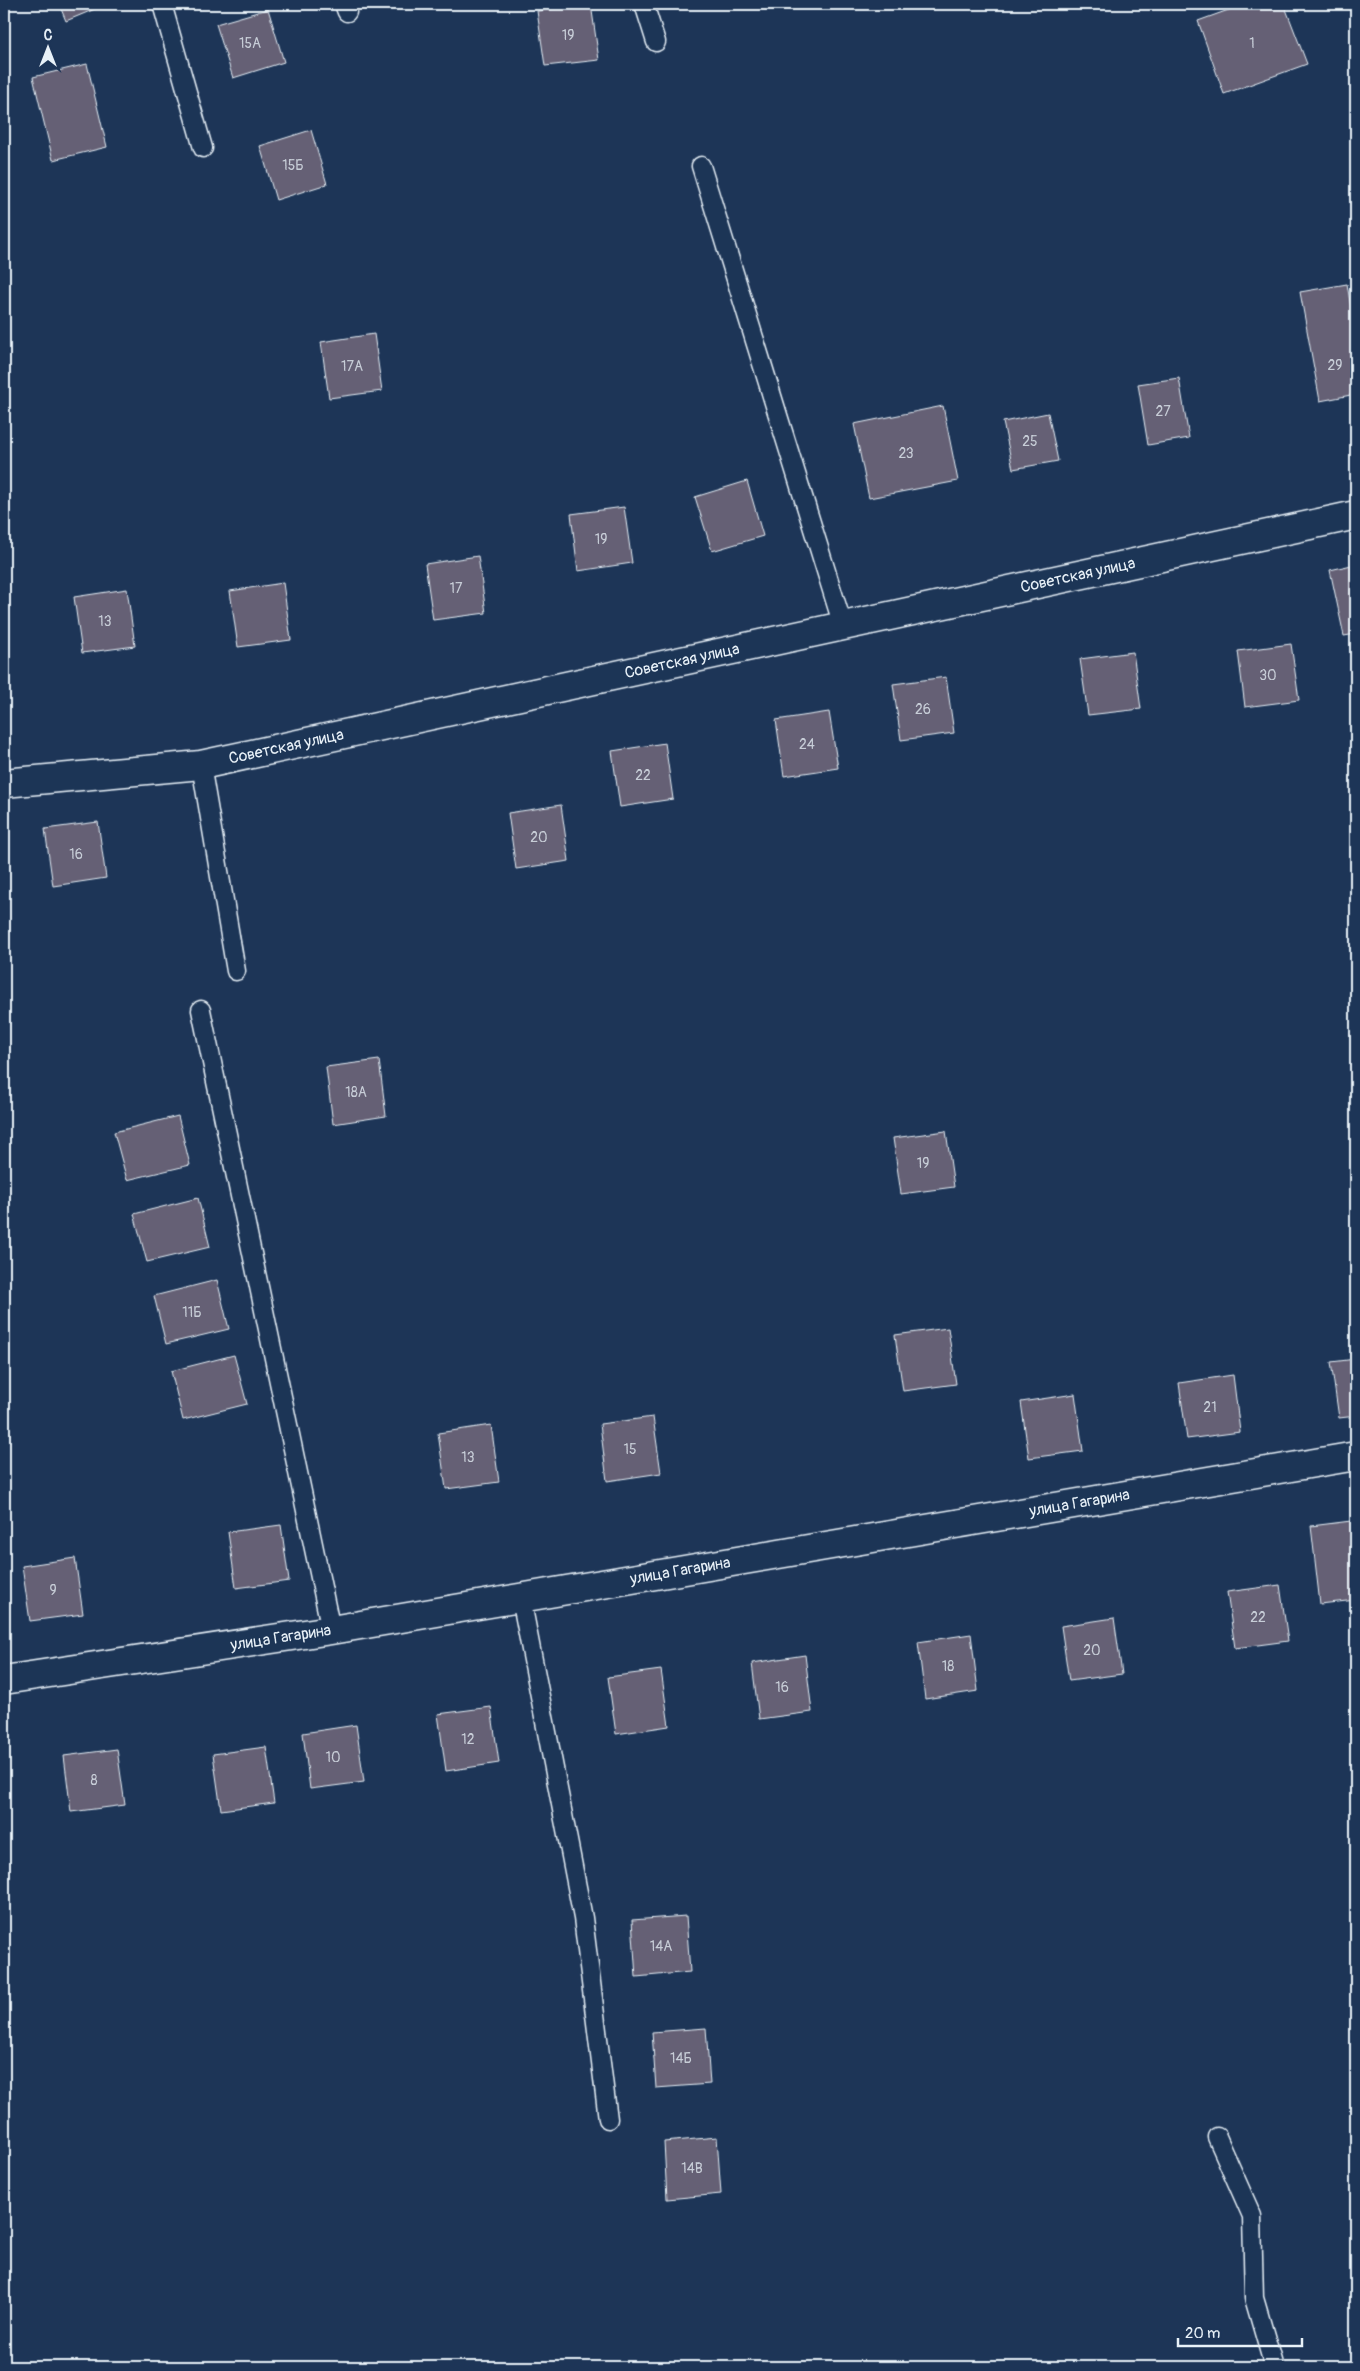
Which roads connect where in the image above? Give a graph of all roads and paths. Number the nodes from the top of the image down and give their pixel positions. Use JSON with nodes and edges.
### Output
{"nodes":[{"id":1,"x":162,"y":4,"type":"edge"},
{"id":2,"x":644,"y":4,"type":"edge"},
{"id":3,"x":656,"y":42,"type":"dead end"},
{"id":4,"x":203,"y":148,"type":"dead end"},
{"id":5,"x":701,"y":166,"type":"dead end"},
{"id":6,"x":1356,"y":515,"type":"edge"},
{"id":7,"x":843,"y":626,"type":"junction"},
{"id":8,"x":201,"y":765,"type":"junction"},
{"id":9,"x":4,"y":784,"type":"edge"},
{"id":10,"x":236,"y":971,"type":"dead end"},
{"id":11,"x":201,"y":1010,"type":"dead end"},
{"id":12,"x":1356,"y":1456,"type":"edge"},
{"id":13,"x":522,"y":1598,"type":"junction"},
{"id":14,"x":330,"y":1630,"type":"junction"},
{"id":15,"x":4,"y":1680,"type":"edge"},
{"id":16,"x":608,"y":2120,"type":"dead end"},
{"id":17,"x":1217,"y":2137,"type":"dead end"},
{"id":18,"x":1274,"y":2367,"type":"edge"}],
"edges":[{"from":1,"to":4,"type":"lane"},
{"from":2,"to":3,"type":"lane"},
{"from":5,"to":7,"type":"lane"},
{"from":6,"to":7,"type":"street","name":"Советская улица"},
{"from":7,"to":8,"type":"street","name":"Советская улица"},
{"from":8,"to":9,"type":"street","name":"Советская улица"},
{"from":8,"to":10,"type":"lane"},
{"from":11,"to":14,"type":"lane"},
{"from":12,"to":13,"type":"street","name":"улица Гагарина"},
{"from":13,"to":14,"type":"street","name":"улица Гагарина"},
{"from":13,"to":16,"type":"lane"},
{"from":14,"to":15,"type":"street","name":"улица Гагарина"},
{"from":17,"to":18,"type":"lane"}]}
